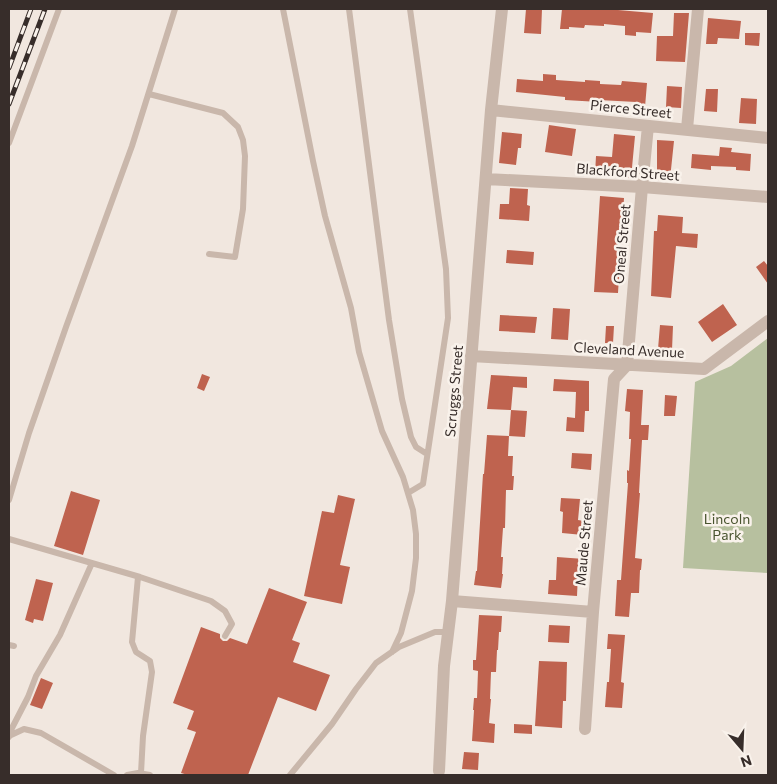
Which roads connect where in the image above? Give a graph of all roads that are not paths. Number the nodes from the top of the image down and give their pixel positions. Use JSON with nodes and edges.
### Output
{"nodes":[{"id":1,"x":59,"y":9,"type":"edge"},
{"id":2,"x":175,"y":9,"type":"edge"},
{"id":3,"x":283,"y":9,"type":"edge"},
{"id":4,"x":349,"y":9,"type":"edge"},
{"id":5,"x":410,"y":9,"type":"edge"},
{"id":6,"x":502,"y":9,"type":"edge"},
{"id":7,"x":698,"y":9,"type":"edge"},
{"id":8,"x":149,"y":94,"type":"junction"},
{"id":9,"x":491,"y":110,"type":"junction"},
{"id":10,"x":648,"y":126,"type":"junction"},
{"id":11,"x":688,"y":130,"type":"junction"},
{"id":12,"x":768,"y":138,"type":"edge"},
{"id":13,"x":9,"y":142,"type":"edge"},
{"id":14,"x":486,"y":179,"type":"junction"},
{"id":15,"x":642,"y":187,"type":"junction"},
{"id":16,"x":768,"y":197,"type":"edge"},
{"id":17,"x":209,"y":254,"type":"dead end"},
{"id":18,"x":768,"y":321,"type":"edge"},
{"id":19,"x":472,"y":356,"type":"junction"},
{"id":20,"x":627,"y":365,"type":"junction"},
{"id":21,"x":427,"y":454,"type":"junction"},
{"id":22,"x":408,"y":493,"type":"junction"},
{"id":23,"x":9,"y":500,"type":"edge"},
{"id":24,"x":9,"y":540,"type":"edge"},
{"id":25,"x":92,"y":563,"type":"junction"},
{"id":26,"x":138,"y":577,"type":"junction"},
{"id":27,"x":452,"y":601,"type":"junction"},
{"id":28,"x":592,"y":612,"type":"junction"},
{"id":29,"x":448,"y":632,"type":"junction"},
{"id":30,"x":225,"y":636,"type":"dead end"},
{"id":31,"x":392,"y":652,"type":"junction"},
{"id":32,"x":585,"y":729,"type":"dead end"},
{"id":33,"x":9,"y":736,"type":"edge"},
{"id":34,"x":141,"y":773,"type":"junction"},
{"id":35,"x":439,"y":773,"type":"edge"},
{"id":36,"x":114,"y":775,"type":"edge"},
{"id":37,"x":127,"y":775,"type":"edge"},
{"id":38,"x":150,"y":775,"type":"edge"},
{"id":39,"x":290,"y":775,"type":"edge"}],
"edges":[{"from":1,"to":13,"type":"lane"},
{"from":2,"to":8,"type":"lane"},
{"from":3,"to":22,"type":"lane"},
{"from":4,"to":21,"type":"lane"},
{"from":5,"to":21,"type":"lane"},
{"from":6,"to":9,"type":"street","name":"Scruggs Street"},
{"from":7,"to":11,"type":"street"},
{"from":8,"to":17,"type":"lane"},
{"from":8,"to":23,"type":"lane"},
{"from":9,"to":10,"type":"street","name":"Pierce Street"},
{"from":9,"to":14,"type":"street","name":"Scruggs Street"},
{"from":10,"to":11,"type":"street","name":"Pierce Street"},
{"from":10,"to":15,"type":"street","name":"Oneal Street"},
{"from":11,"to":12,"type":"street","name":"Pierce Street"},
{"from":14,"to":15,"type":"street","name":"Blackford Street"},
{"from":14,"to":19,"type":"street","name":"Scruggs Street"},
{"from":15,"to":16,"type":"street","name":"Blackford Street"},
{"from":15,"to":20,"type":"street","name":"Oneal Street"},
{"from":18,"to":20,"type":"street","name":"Cleveland Avenue"},
{"from":19,"to":20,"type":"street","name":"Cleveland Avenue"},
{"from":19,"to":27,"type":"street","name":"Scruggs Street"},
{"from":20,"to":28,"type":"street","name":"Maude Street"},
{"from":21,"to":22,"type":"lane"},
{"from":22,"to":31,"type":"lane"},
{"from":24,"to":25,"type":"lane"},
{"from":25,"to":26,"type":"lane"},
{"from":25,"to":33,"type":"lane"},
{"from":26,"to":30,"type":"lane"},
{"from":26,"to":34,"type":"lane"},
{"from":27,"to":28,"type":"street"},
{"from":27,"to":29,"type":"street","name":"Scruggs Street"},
{"from":28,"to":32,"type":"street","name":"Maude Street"},
{"from":29,"to":31,"type":"lane"},
{"from":29,"to":35,"type":"street","name":"Scruggs Street"},
{"from":31,"to":39,"type":"lane"},
{"from":33,"to":36,"type":"lane"},
{"from":34,"to":37,"type":"lane"},
{"from":34,"to":38,"type":"lane"}]}
